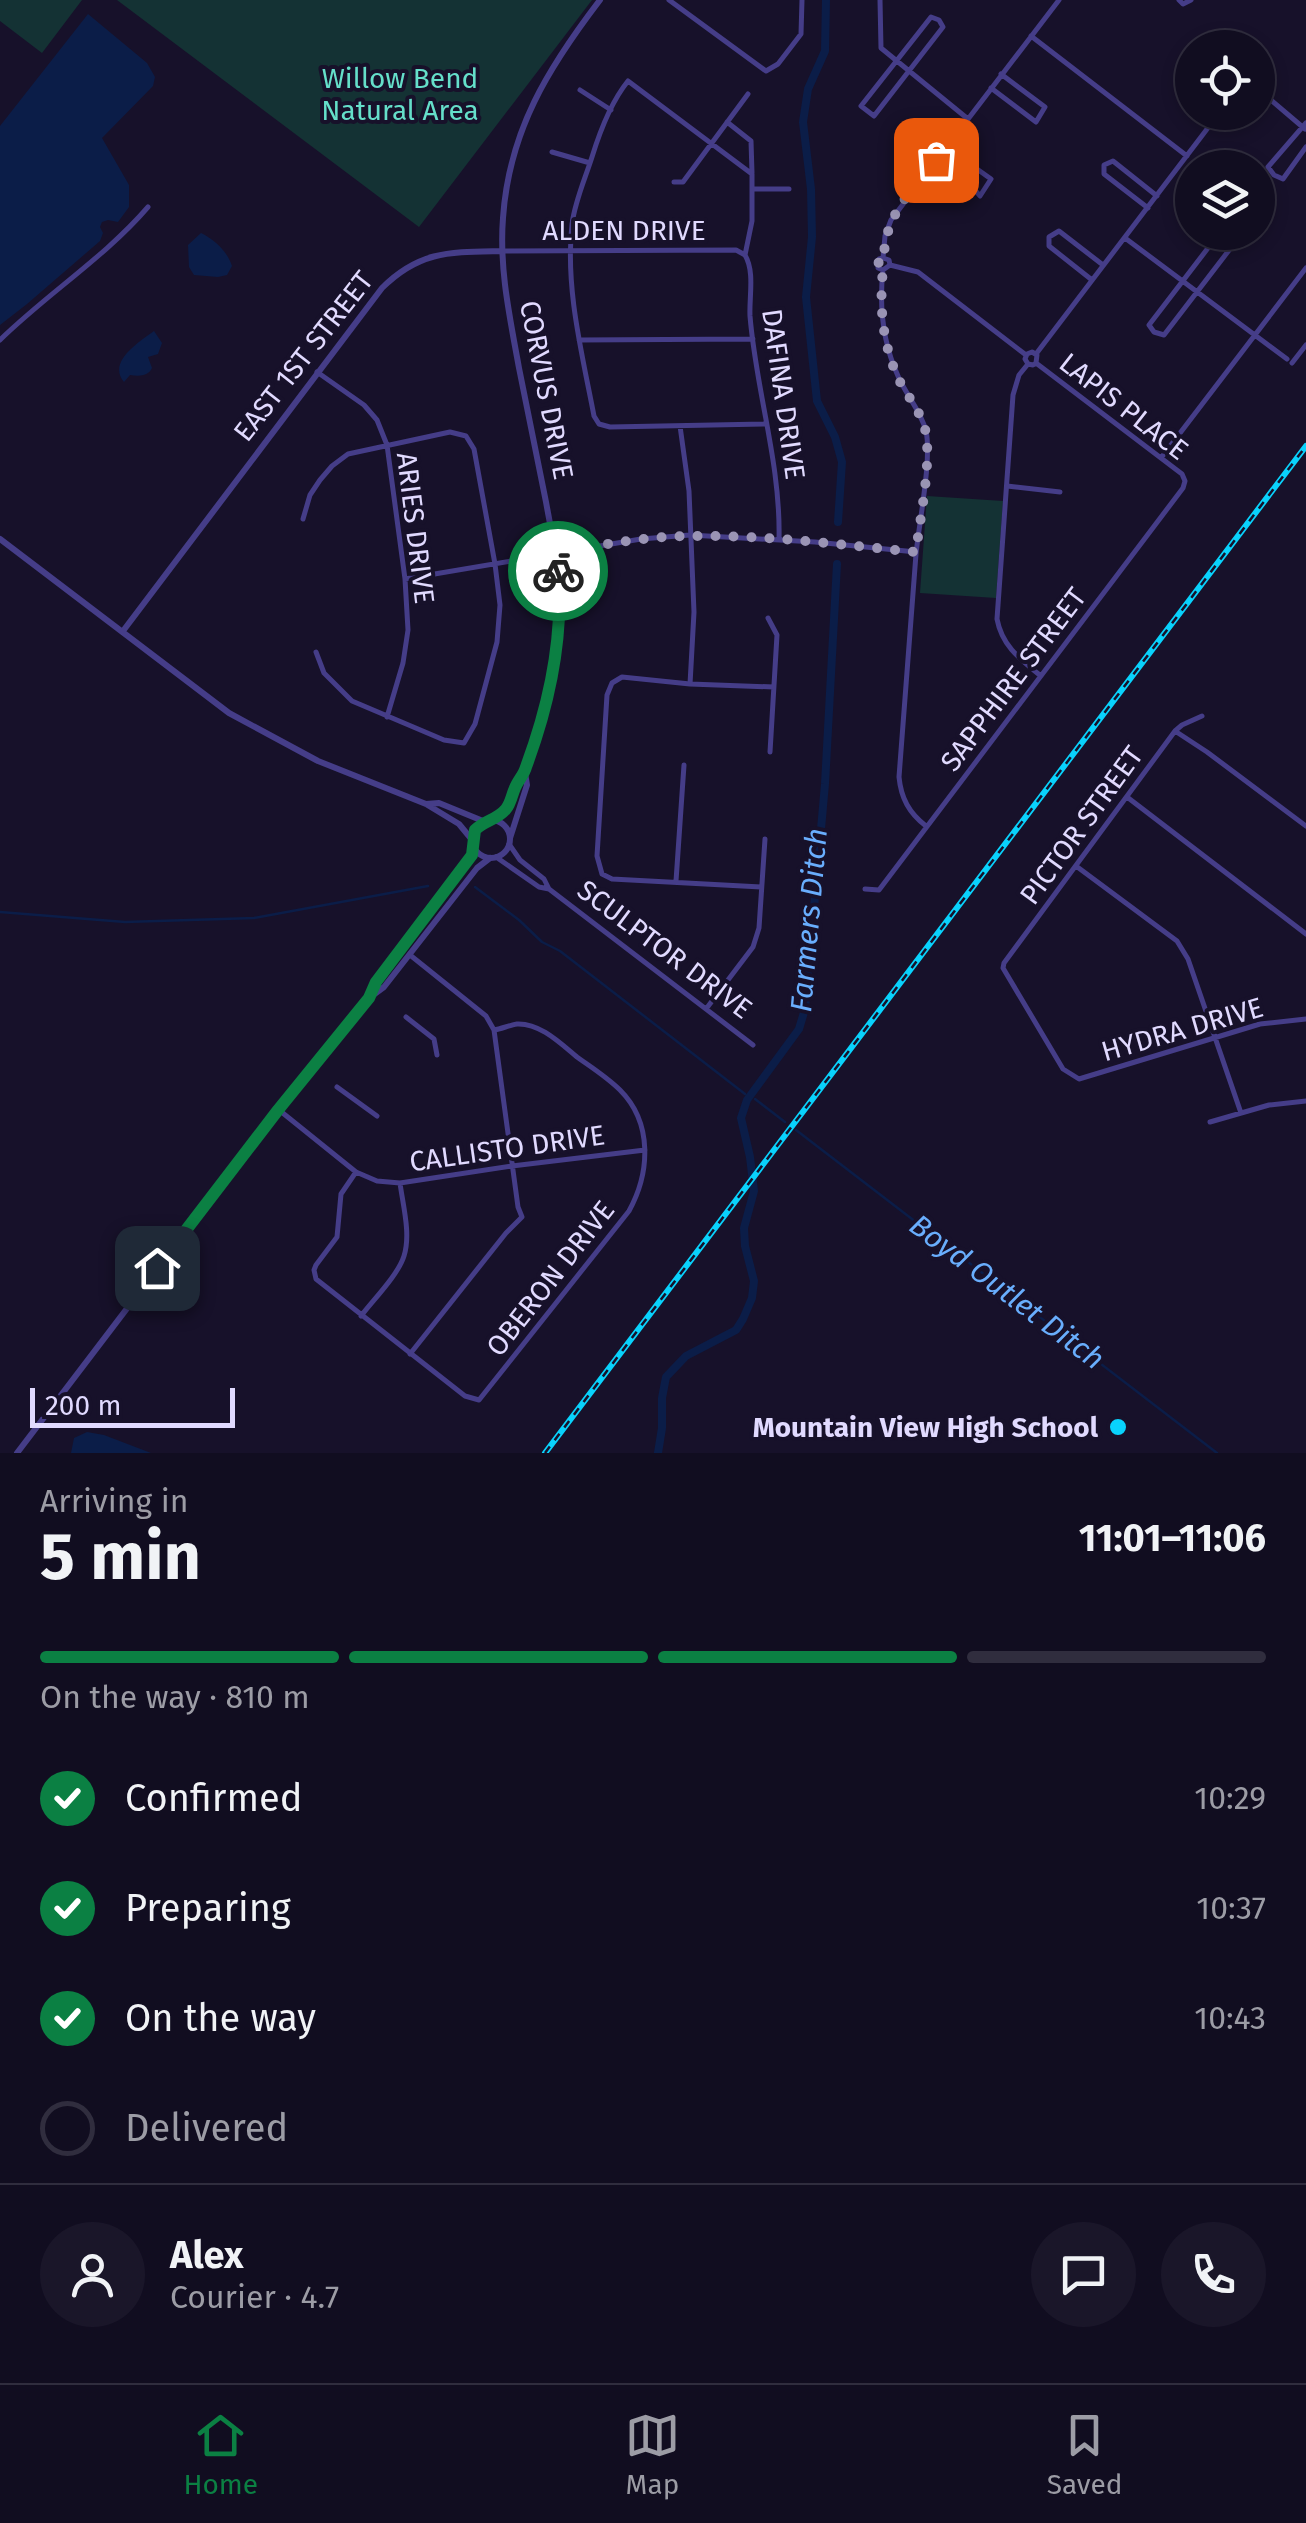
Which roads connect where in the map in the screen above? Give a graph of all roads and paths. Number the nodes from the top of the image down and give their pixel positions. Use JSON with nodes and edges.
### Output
{"nodes":[{"id":1,"x":600,"y":0,"type":"edge"},
{"id":2,"x":669,"y":0,"type":"edge"},
{"id":3,"x":802,"y":0,"type":"edge"},
{"id":4,"x":880,"y":0,"type":"edge"},
{"id":5,"x":1058,"y":0,"type":"edge"},
{"id":6,"x":1179,"y":0,"type":"edge"},
{"id":7,"x":1191,"y":0,"type":"edge"},
{"id":8,"x":1032,"y":36,"type":"junction"},
{"id":9,"x":896,"y":62,"type":"junction"},
{"id":10,"x":908,"y":72,"type":"junction"},
{"id":11,"x":1001,"y":74,"type":"junction"},
{"id":12,"x":991,"y":88,"type":"junction"},
{"id":13,"x":580,"y":90,"type":"dead end"},
{"id":14,"x":748,"y":94,"type":"dead end"},
{"id":15,"x":1275,"y":102,"type":"edge"},
{"id":16,"x":611,"y":110,"type":"junction"},
{"id":17,"x":968,"y":119,"type":"junction"},
{"id":18,"x":727,"y":122,"type":"junction"},
{"id":19,"x":1305,"y":126,"type":"edge"},
{"id":20,"x":711,"y":144,"type":"junction"},
{"id":21,"x":946,"y":147,"type":"junction"},
{"id":22,"x":1306,"y":147,"type":"edge"},
{"id":23,"x":1179,"y":150,"type":"edge"},
{"id":24,"x":552,"y":152,"type":"dead end"},
{"id":25,"x":936,"y":160,"type":"junction"},
{"id":26,"x":590,"y":163,"type":"junction"},
{"id":27,"x":1175,"y":172,"type":"edge"},
{"id":28,"x":752,"y":174,"type":"junction"},
{"id":29,"x":674,"y":182,"type":"dead end"},
{"id":30,"x":753,"y":189,"type":"junction"},
{"id":31,"x":789,"y":190,"type":"dead end"},
{"id":32,"x":1157,"y":196,"type":"junction"},
{"id":33,"x":148,"y":207,"type":"dead end"},
{"id":34,"x":1148,"y":208,"type":"junction"},
{"id":35,"x":1124,"y":238,"type":"junction"},
{"id":36,"x":571,"y":250,"type":"junction"},
{"id":37,"x":502,"y":251,"type":"junction"},
{"id":38,"x":745,"y":255,"type":"junction"},
{"id":39,"x":884,"y":258,"type":"junction"},
{"id":40,"x":890,"y":265,"type":"junction"},
{"id":41,"x":1103,"y":265,"type":"junction"},
{"id":42,"x":1306,"y":268,"type":"edge"},
{"id":43,"x":883,"y":270,"type":"junction"},
{"id":44,"x":1092,"y":280,"type":"junction"},
{"id":45,"x":1182,"y":281,"type":"junction"},
{"id":46,"x":1196,"y":292,"type":"junction"},
{"id":47,"x":1255,"y":335,"type":"junction"},
{"id":48,"x":752,"y":339,"type":"junction"},
{"id":49,"x":0,"y":340,"type":"edge"},
{"id":50,"x":579,"y":340,"type":"junction"},
{"id":51,"x":1306,"y":345,"type":"edge"},
{"id":52,"x":1036,"y":354,"type":"junction"},
{"id":53,"x":1026,"y":355,"type":"junction"},
{"id":54,"x":1036,"y":363,"type":"junction"},
{"id":55,"x":1028,"y":364,"type":"junction"},
{"id":56,"x":318,"y":372,"type":"junction"},
{"id":57,"x":765,"y":424,"type":"junction"},
{"id":58,"x":680,"y":426,"type":"junction"},
{"id":59,"x":387,"y":445,"type":"junction"},
{"id":60,"x":1161,"y":458,"type":"junction"},
{"id":61,"x":1185,"y":481,"type":"joint"},
{"id":62,"x":1007,"y":486,"type":"junction"},
{"id":63,"x":1060,"y":492,"type":"dead end"},
{"id":64,"x":303,"y":520,"type":"dead end"},
{"id":65,"x":690,"y":536,"type":"junction"},
{"id":66,"x":0,"y":539,"type":"edge"},
{"id":67,"x":779,"y":540,"type":"junction"},
{"id":68,"x":916,"y":552,"type":"junction"},
{"id":69,"x":555,"y":553,"type":"junction"},
{"id":70,"x":495,"y":564,"type":"junction"},
{"id":71,"x":405,"y":579,"type":"junction"},
{"id":72,"x":768,"y":618,"type":"dead end"},
{"id":73,"x":122,"y":631,"type":"junction"},
{"id":74,"x":316,"y":652,"type":"dead end"},
{"id":75,"x":1040,"y":676,"type":"junction"},
{"id":76,"x":690,"y":684,"type":"junction"},
{"id":77,"x":774,"y":687,"type":"junction"},
{"id":78,"x":1202,"y":716,"type":"dead end"},
{"id":79,"x":388,"y":717,"type":"junction"},
{"id":80,"x":1175,"y":731,"type":"junction"},
{"id":81,"x":770,"y":752,"type":"dead end"},
{"id":82,"x":684,"y":765,"type":"dead end"},
{"id":83,"x":525,"y":772,"type":"junction"},
{"id":84,"x":1127,"y":796,"type":"junction"},
{"id":85,"x":426,"y":804,"type":"junction"},
{"id":86,"x":1306,"y":815,"type":"edge"},
{"id":87,"x":489,"y":821,"type":"junction"},
{"id":88,"x":1303,"y":824,"type":"edge"},
{"id":89,"x":926,"y":826,"type":"junction"},
{"id":90,"x":764,"y":839,"type":"dead end"},
{"id":91,"x":510,"y":841,"type":"junction"},
{"id":92,"x":474,"y":844,"type":"junction"},
{"id":93,"x":493,"y":857,"type":"junction"},
{"id":94,"x":1076,"y":866,"type":"junction"},
{"id":95,"x":676,"y":882,"type":"junction"},
{"id":96,"x":760,"y":887,"type":"junction"},
{"id":97,"x":549,"y":888,"type":"junction"},
{"id":98,"x":866,"y":890,"type":"dead end"},
{"id":99,"x":1306,"y":934,"type":"edge"},
{"id":100,"x":410,"y":955,"type":"junction"},
{"id":101,"x":369,"y":998,"type":"junction"},
{"id":102,"x":706,"y":1008,"type":"junction"},
{"id":103,"x":406,"y":1016,"type":"dead end"},
{"id":104,"x":1306,"y":1020,"type":"edge"},
{"id":105,"x":494,"y":1030,"type":"junction"},
{"id":106,"x":1214,"y":1036,"type":"junction"},
{"id":107,"x":753,"y":1045,"type":"dead end"},
{"id":108,"x":438,"y":1055,"type":"dead end"},
{"id":109,"x":1071,"y":1075,"type":"joint"},
{"id":110,"x":337,"y":1087,"type":"dead end"},
{"id":111,"x":1306,"y":1101,"type":"edge"},
{"id":112,"x":278,"y":1110,"type":"junction"},
{"id":113,"x":1240,"y":1113,"type":"junction"},
{"id":114,"x":377,"y":1116,"type":"dead end"},
{"id":115,"x":1210,"y":1122,"type":"dead end"},
{"id":116,"x":645,"y":1150,"type":"junction"},
{"id":117,"x":512,"y":1166,"type":"junction"},
{"id":118,"x":356,"y":1172,"type":"junction"},
{"id":119,"x":400,"y":1184,"type":"junction"},
{"id":120,"x":361,"y":1316,"type":"junction"},
{"id":121,"x":410,"y":1354,"type":"junction"},
{"id":122,"x":16,"y":1453,"type":"edge"}],
"edges":[{"from":1,"to":37,"type":"street"},
{"from":2,"to":3,"type":"street"},
{"from":4,"to":9,"type":"street"},
{"from":5,"to":8,"type":"street"},
{"from":6,"to":7,"type":"street"},
{"from":8,"to":11,"type":"street"},
{"from":8,"to":23,"type":"street"},
{"from":9,"to":10,"type":"street"},
{"from":9,"to":10,"type":"street"},
{"from":9,"to":10,"type":"street"},
{"from":10,"to":17,"type":"street"},
{"from":11,"to":12,"type":"street"},
{"from":11,"to":12,"type":"street"},
{"from":12,"to":17,"type":"street"},
{"from":13,"to":16,"type":"street"},
{"from":14,"to":18,"type":"street"},
{"from":15,"to":19,"type":"street"},
{"from":16,"to":20,"type":"street"},
{"from":16,"to":26,"type":"street"},
{"from":17,"to":21,"type":"street"},
{"from":18,"to":20,"type":"street"},
{"from":18,"to":28,"type":"street","name":"DAFINA DRIVE"},
{"from":19,"to":22,"type":"street"},
{"from":20,"to":28,"type":"street"},
{"from":20,"to":29,"type":"street"},
{"from":21,"to":25,"type":"street"},
{"from":21,"to":25,"type":"street"},
{"from":24,"to":26,"type":"street"},
{"from":25,"to":39,"type":"street"},
{"from":26,"to":36,"type":"street"},
{"from":27,"to":32,"type":"street"},
{"from":28,"to":30,"type":"street","name":"DAFINA DRIVE"},
{"from":30,"to":31,"type":"street"},
{"from":30,"to":38,"type":"street","name":"DAFINA DRIVE"},
{"from":32,"to":34,"type":"street"},
{"from":32,"to":34,"type":"street"},
{"from":33,"to":49,"type":"street"},
{"from":34,"to":35,"type":"street"},
{"from":35,"to":41,"type":"street"},
{"from":35,"to":45,"type":"street"},
{"from":36,"to":37,"type":"street","name":"ALDEN DRIVE"},
{"from":36,"to":38,"type":"street","name":"ALDEN DRIVE"},
{"from":36,"to":50,"type":"street"},
{"from":37,"to":56,"type":"street","name":"EAST 1ST STREET"},
{"from":37,"to":69,"type":"street","name":"CORVUS DRIVE"},
{"from":38,"to":48,"type":"street","name":"DAFINA DRIVE"},
{"from":39,"to":40,"type":"street"},
{"from":39,"to":43,"type":"street"},
{"from":40,"to":43,"type":"street"},
{"from":40,"to":53,"type":"street","name":"LAPIS PLACE"},
{"from":41,"to":44,"type":"street"},
{"from":41,"to":44,"type":"street"},
{"from":42,"to":47,"type":"street"},
{"from":43,"to":68,"type":"street"},
{"from":44,"to":52,"type":"street"},
{"from":45,"to":46,"type":"street"},
{"from":45,"to":46,"type":"street"},
{"from":45,"to":46,"type":"street"},
{"from":46,"to":47,"type":"street"},
{"from":47,"to":51,"type":"street"},
{"from":47,"to":60,"type":"street"},
{"from":48,"to":50,"type":"street"},
{"from":48,"to":57,"type":"street","name":"DAFINA DRIVE"},
{"from":50,"to":58,"type":"street"},
{"from":52,"to":53,"type":"street"},
{"from":52,"to":54,"type":"street"},
{"from":53,"to":55,"type":"street"},
{"from":54,"to":55,"type":"street"},
{"from":54,"to":60,"type":"street","name":"LAPIS PLACE"},
{"from":55,"to":62,"type":"street"},
{"from":56,"to":59,"type":"street","name":"ARIES DRIVE"},
{"from":56,"to":73,"type":"street","name":"EAST 1ST STREET"},
{"from":57,"to":58,"type":"street"},
{"from":57,"to":67,"type":"street","name":"DAFINA DRIVE"},
{"from":58,"to":65,"type":"street"},
{"from":59,"to":64,"type":"street"},
{"from":59,"to":70,"type":"street"},
{"from":59,"to":71,"type":"street","name":"ARIES DRIVE"},
{"from":60,"to":61,"type":"street","name":"LAPIS PLACE"},
{"from":61,"to":75,"type":"street","name":"SAPPHIRE STREET"},
{"from":62,"to":63,"type":"street"},
{"from":62,"to":75,"type":"street"},
{"from":65,"to":67,"type":"street"},
{"from":65,"to":69,"type":"street"},
{"from":65,"to":76,"type":"street"},
{"from":66,"to":73,"type":"street"},
{"from":67,"to":68,"type":"street"},
{"from":68,"to":89,"type":"street"},
{"from":69,"to":70,"type":"street"},
{"from":69,"to":83,"type":"street","name":"CORVUS DRIVE"},
{"from":70,"to":71,"type":"street"},
{"from":70,"to":79,"type":"street"},
{"from":71,"to":79,"type":"street","name":"ARIES DRIVE"},
{"from":72,"to":77,"type":"street"},
{"from":73,"to":85,"type":"street"},
{"from":74,"to":79,"type":"street"},
{"from":75,"to":89,"type":"street","name":"SAPPHIRE STREET"},
{"from":76,"to":77,"type":"street"},
{"from":76,"to":95,"type":"street"},
{"from":77,"to":81,"type":"street"},
{"from":78,"to":80,"type":"street","name":"PICTOR STREET"},
{"from":80,"to":84,"type":"street","name":"PICTOR STREET"},
{"from":80,"to":88,"type":"street"},
{"from":82,"to":95,"type":"street"},
{"from":83,"to":87,"type":"street","name":"CORVUS DRIVE"},
{"from":83,"to":91,"type":"street","name":"CORVUS DRIVE"},
{"from":84,"to":94,"type":"street","name":"PICTOR STREET"},
{"from":84,"to":99,"type":"street"},
{"from":85,"to":87,"type":"street"},
{"from":85,"to":92,"type":"street"},
{"from":86,"to":88,"type":"street"},
{"from":87,"to":91,"type":"street"},
{"from":87,"to":92,"type":"street"},
{"from":89,"to":98,"type":"street","name":"SAPPHIRE STREET"},
{"from":90,"to":96,"type":"street"},
{"from":91,"to":93,"type":"street"},
{"from":91,"to":97,"type":"street","name":"SCULPTOR DRIVE"},
{"from":92,"to":93,"type":"street"},
{"from":92,"to":101,"type":"street"},
{"from":93,"to":97,"type":"street","name":"SCULPTOR DRIVE"},
{"from":93,"to":100,"type":"street"},
{"from":94,"to":106,"type":"street"},
{"from":94,"to":109,"type":"street","name":"PICTOR STREET"},
{"from":95,"to":96,"type":"street"},
{"from":96,"to":102,"type":"street"},
{"from":97,"to":102,"type":"street","name":"SCULPTOR DRIVE"},
{"from":100,"to":101,"type":"street"},
{"from":100,"to":105,"type":"street"},
{"from":101,"to":112,"type":"street"},
{"from":102,"to":107,"type":"street","name":"SCULPTOR DRIVE"},
{"from":103,"to":108,"type":"street"},
{"from":104,"to":106,"type":"street","name":"HYDRA DRIVE"},
{"from":105,"to":116,"type":"street","name":"OBERON DRIVE"},
{"from":105,"to":117,"type":"street"},
{"from":106,"to":109,"type":"street","name":"HYDRA DRIVE"},
{"from":106,"to":113,"type":"street"},
{"from":110,"to":114,"type":"street"},
{"from":111,"to":113,"type":"street"},
{"from":112,"to":118,"type":"street","name":"CALLISTO DRIVE"},
{"from":112,"to":122,"type":"street"},
{"from":113,"to":115,"type":"street"},
{"from":116,"to":117,"type":"street","name":"CALLISTO DRIVE"},
{"from":116,"to":121,"type":"street","name":"OBERON DRIVE"},
{"from":117,"to":119,"type":"street","name":"CALLISTO DRIVE"},
{"from":117,"to":121,"type":"street"},
{"from":118,"to":119,"type":"street","name":"CALLISTO DRIVE"},
{"from":118,"to":120,"type":"street"},
{"from":119,"to":120,"type":"street"},
{"from":120,"to":121,"type":"street"}]}
